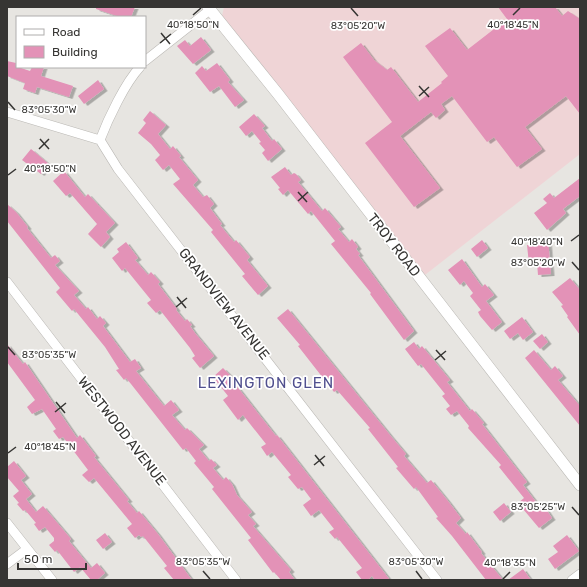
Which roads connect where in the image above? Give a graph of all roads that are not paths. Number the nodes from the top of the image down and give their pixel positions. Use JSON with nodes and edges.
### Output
{"nodes":[{"id":1,"x":211,"y":8,"type":"edge"},
{"id":2,"x":146,"y":60,"type":"edge"},
{"id":3,"x":139,"y":68,"type":"edge"},
{"id":4,"x":7,"y":112,"type":"edge"},
{"id":5,"x":100,"y":140,"type":"junction"},
{"id":6,"x":7,"y":282,"type":"edge"},
{"id":7,"x":580,"y":485,"type":"edge"},
{"id":8,"x":7,"y":523,"type":"edge"},
{"id":9,"x":27,"y":549,"type":"junction"},
{"id":10,"x":7,"y":564,"type":"edge"},
{"id":11,"x":580,"y":574,"type":"edge"},
{"id":12,"x":52,"y":580,"type":"edge"},
{"id":13,"x":236,"y":580,"type":"edge"},
{"id":14,"x":437,"y":580,"type":"edge"},
{"id":15,"x":572,"y":580,"type":"edge"}],
"edges":[{"from":1,"to":2,"type":"street"},
{"from":1,"to":7,"type":"street","name":"TROY ROAD"},
{"from":3,"to":5,"type":"street"},
{"from":4,"to":5,"type":"street"},
{"from":5,"to":14,"type":"street","name":"GRANDVIEW AVENUE"},
{"from":6,"to":13,"type":"street","name":"WESTWOOD AVENUE"},
{"from":8,"to":9,"type":"street"},
{"from":9,"to":10,"type":"street"},
{"from":9,"to":12,"type":"street"},
{"from":11,"to":15,"type":"street"}]}
